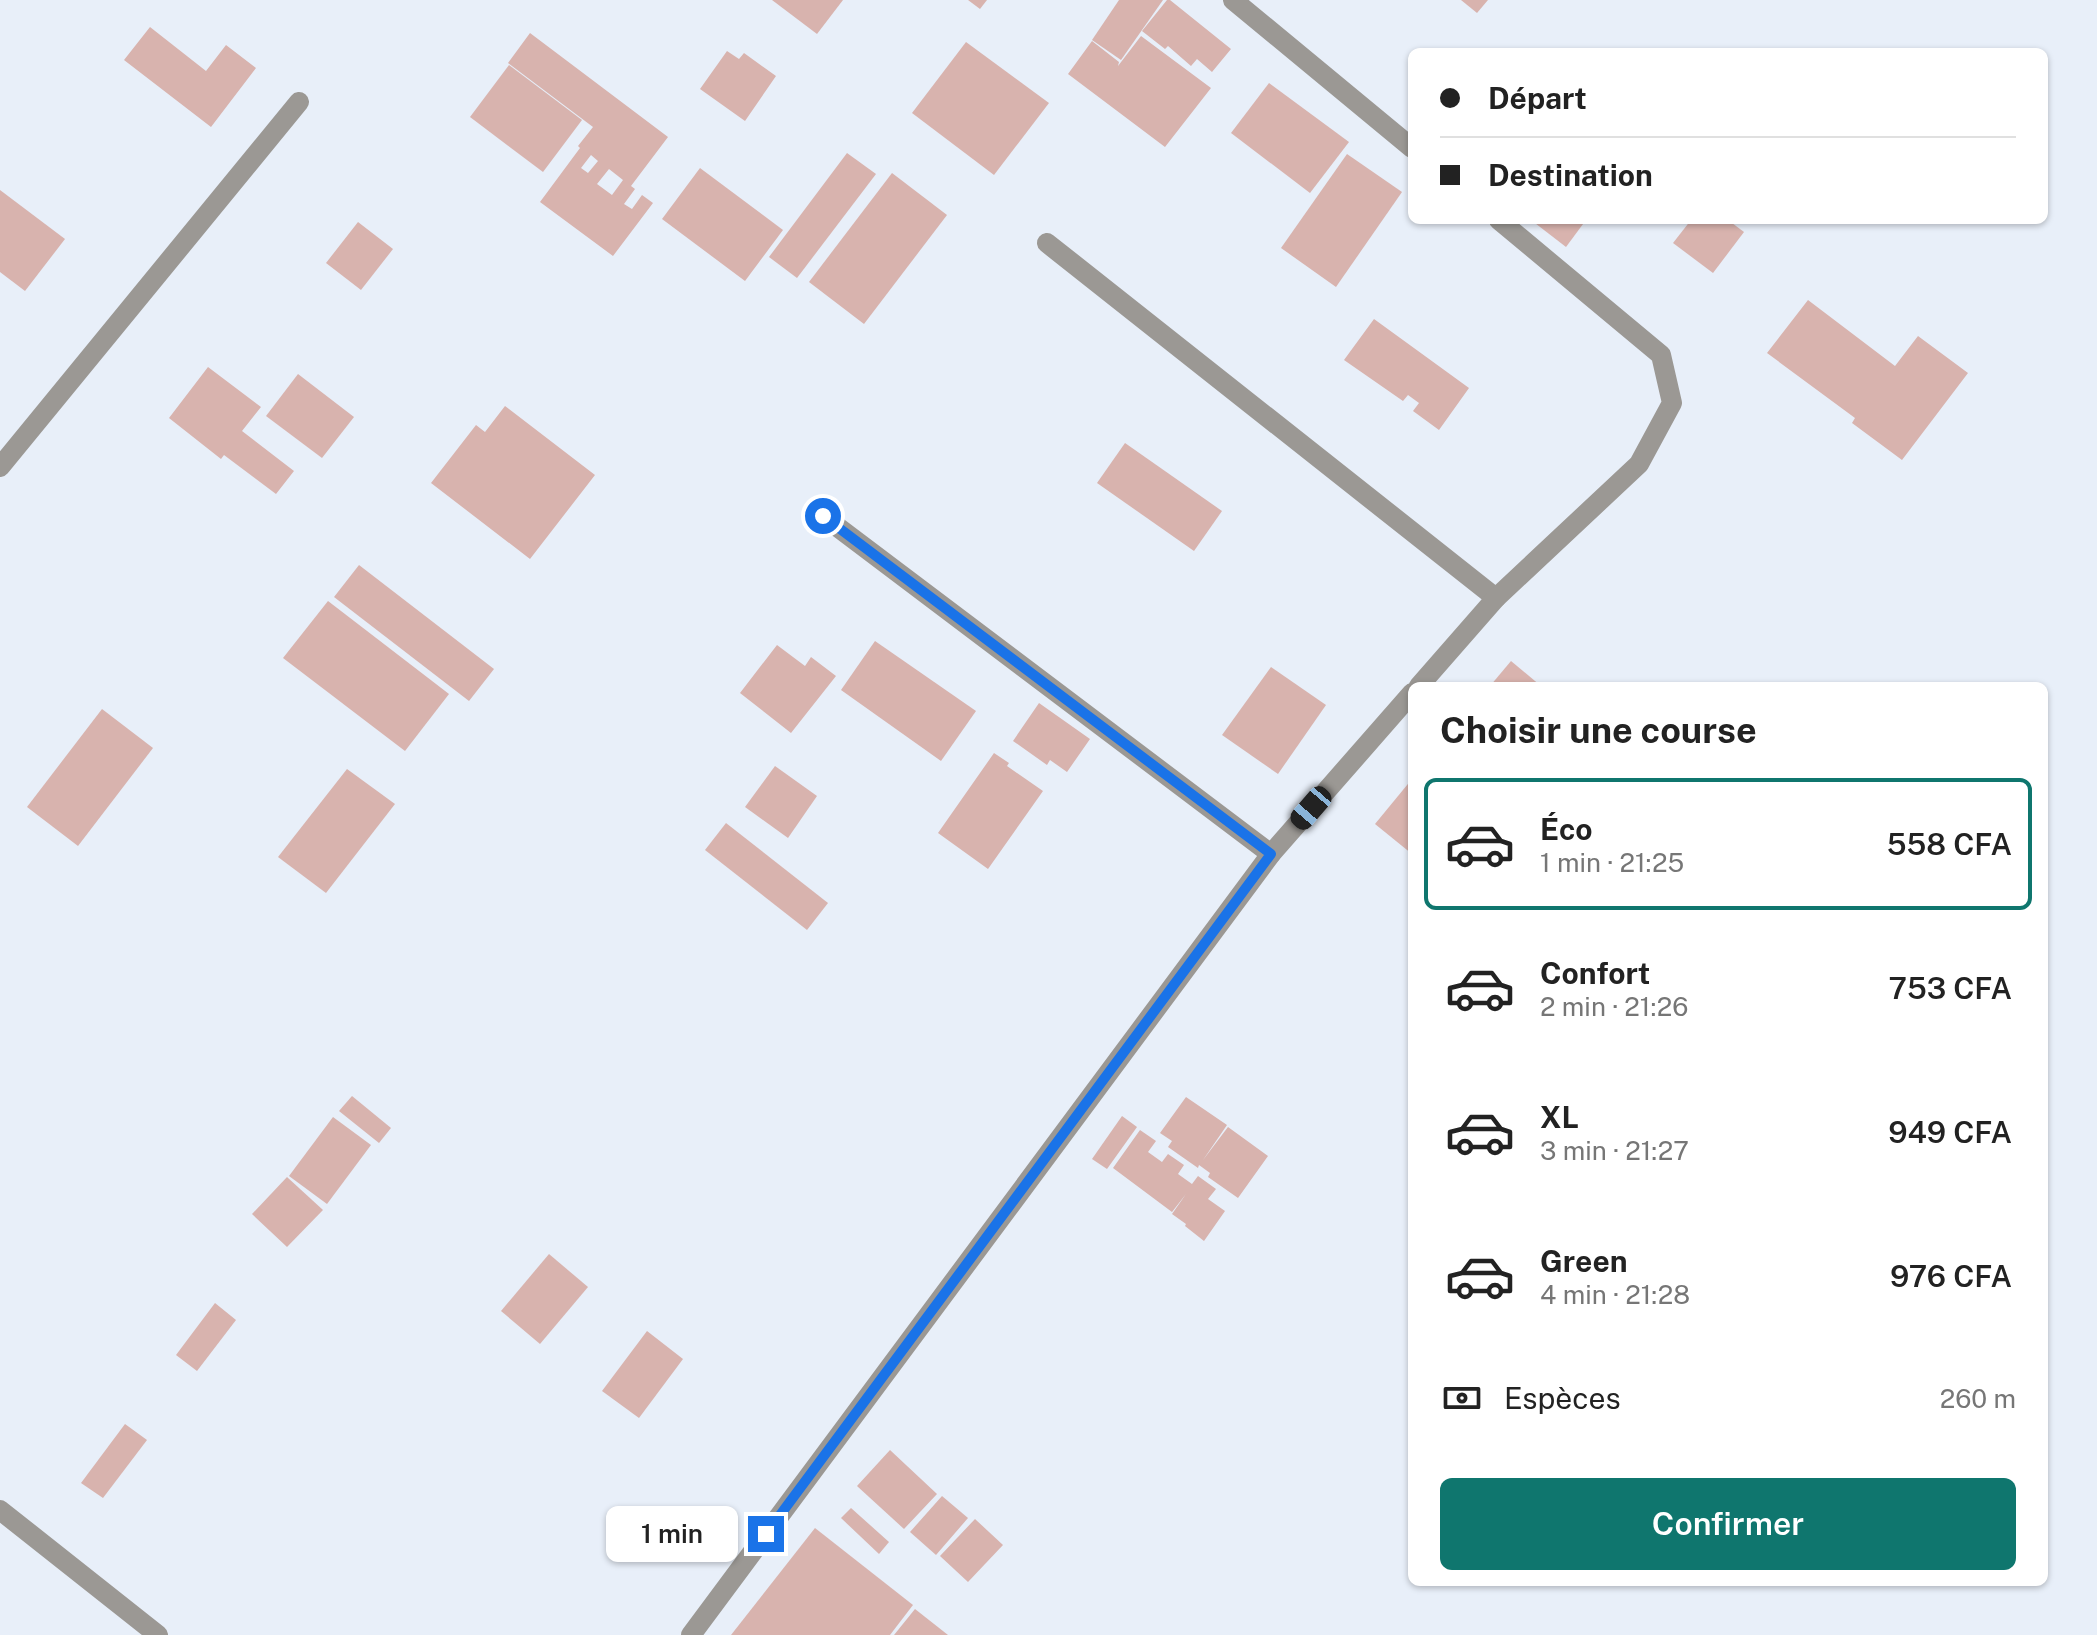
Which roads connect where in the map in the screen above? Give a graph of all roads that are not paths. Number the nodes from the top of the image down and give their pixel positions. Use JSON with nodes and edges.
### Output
{"nodes":[{"id":1,"x":1233,"y":0,"type":"edge"},
{"id":2,"x":299,"y":102,"type":"dead end"},
{"id":3,"x":1408,"y":145,"type":"edge"},
{"id":4,"x":1504,"y":224,"type":"edge"},
{"id":5,"x":1047,"y":243,"type":"dead end"},
{"id":6,"x":0,"y":467,"type":"edge"},
{"id":7,"x":823,"y":516,"type":"dead end"},
{"id":8,"x":1496,"y":598,"type":"junction"},
{"id":9,"x":1422,"y":682,"type":"edge"},
{"id":10,"x":1408,"y":698,"type":"edge"},
{"id":11,"x":1271,"y":854,"type":"junction"},
{"id":12,"x":0,"y":1510,"type":"edge"},
{"id":13,"x":158,"y":1635,"type":"edge"},
{"id":14,"x":691,"y":1635,"type":"edge"}],
"edges":[{"from":1,"to":3,"type":"street"},
{"from":2,"to":6,"type":"street"},
{"from":4,"to":8,"type":"street"},
{"from":5,"to":8,"type":"street"},
{"from":7,"to":11,"type":"street"},
{"from":8,"to":9,"type":"street"},
{"from":10,"to":11,"type":"street"},
{"from":11,"to":14,"type":"street"},
{"from":12,"to":13,"type":"street"}]}
